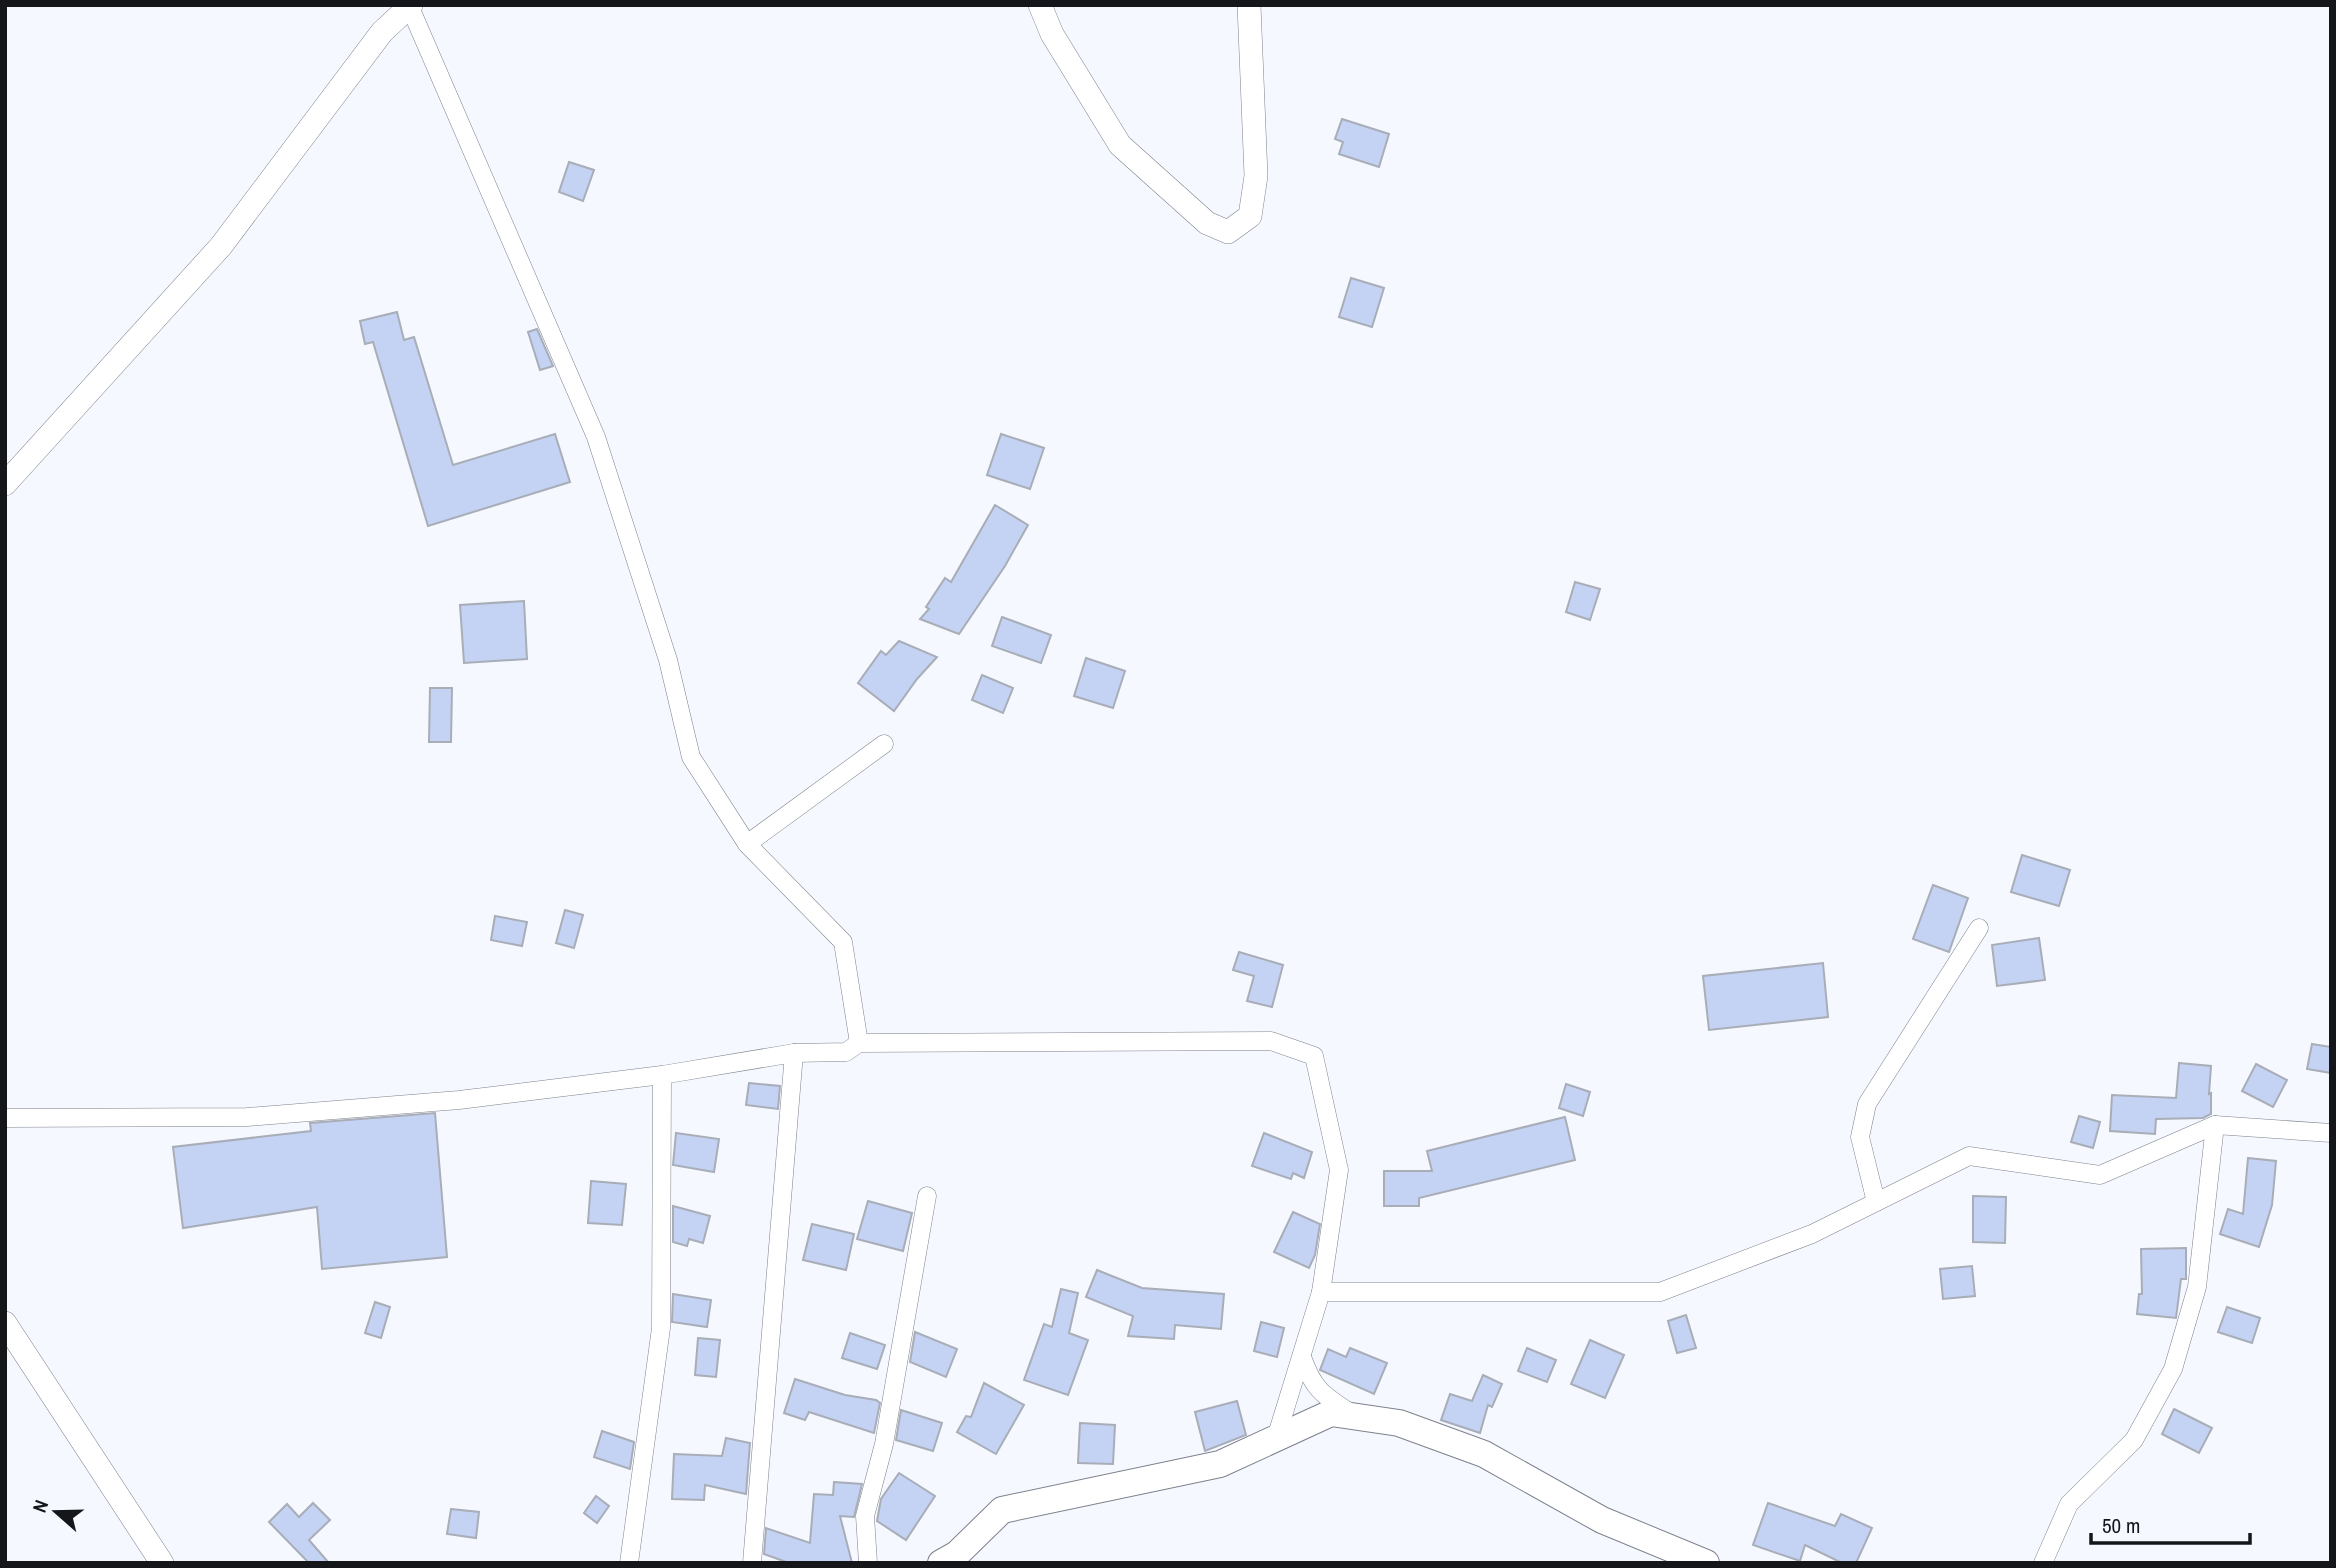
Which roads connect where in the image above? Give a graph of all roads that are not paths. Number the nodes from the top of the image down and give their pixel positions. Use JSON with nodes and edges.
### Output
{"nodes":[{"id":1,"x":1040,"y":5,"type":"edge"},
{"id":2,"x":1249,"y":5,"type":"edge"},
{"id":3,"x":410,"y":6,"type":"edge"},
{"id":4,"x":5,"y":484,"type":"edge"},
{"id":5,"x":884,"y":744,"type":"dead end"},
{"id":6,"x":747,"y":844,"type":"junction"},
{"id":7,"x":1979,"y":928,"type":"dead end"},
{"id":8,"x":859,"y":1042,"type":"junction"},
{"id":9,"x":794,"y":1054,"type":"junction"},
{"id":10,"x":662,"y":1075,"type":"junction"},
{"id":11,"x":5,"y":1118,"type":"edge"},
{"id":12,"x":2215,"y":1125,"type":"junction"},
{"id":13,"x":2331,"y":1132,"type":"edge"},
{"id":14,"x":927,"y":1196,"type":"dead end"},
{"id":15,"x":1876,"y":1202,"type":"junction"},
{"id":16,"x":1321,"y":1292,"type":"junction"},
{"id":17,"x":5,"y":1323,"type":"edge"},
{"id":18,"x":1302,"y":1357,"type":"junction"},
{"id":19,"x":1358,"y":1417,"type":"junction"},
{"id":20,"x":1276,"y":1438,"type":"junction"},
{"id":21,"x":162,"y":1563,"type":"edge"},
{"id":22,"x":629,"y":1563,"type":"edge"},
{"id":23,"x":752,"y":1563,"type":"edge"},
{"id":24,"x":868,"y":1563,"type":"edge"},
{"id":25,"x":941,"y":1563,"type":"edge"},
{"id":26,"x":1706,"y":1563,"type":"edge"},
{"id":27,"x":2043,"y":1563,"type":"edge"}],
"edges":[{"from":1,"to":2,"type":"street"},
{"from":3,"to":4,"type":"street"},
{"from":3,"to":6,"type":"street"},
{"from":5,"to":6,"type":"street"},
{"from":6,"to":8,"type":"street"},
{"from":7,"to":15,"type":"street"},
{"from":8,"to":9,"type":"street"},
{"from":8,"to":16,"type":"street"},
{"from":9,"to":10,"type":"street"},
{"from":9,"to":23,"type":"street"},
{"from":10,"to":11,"type":"street"},
{"from":10,"to":22,"type":"street"},
{"from":12,"to":13,"type":"street"},
{"from":12,"to":15,"type":"street"},
{"from":12,"to":27,"type":"street"},
{"from":14,"to":24,"type":"street"},
{"from":15,"to":16,"type":"street"},
{"from":16,"to":18,"type":"street"},
{"from":17,"to":21,"type":"street"},
{"from":18,"to":19,"type":"street"},
{"from":18,"to":20,"type":"street"},
{"from":19,"to":20,"type":"main road"},
{"from":19,"to":26,"type":"main road"},
{"from":20,"to":25,"type":"main road"}]}
